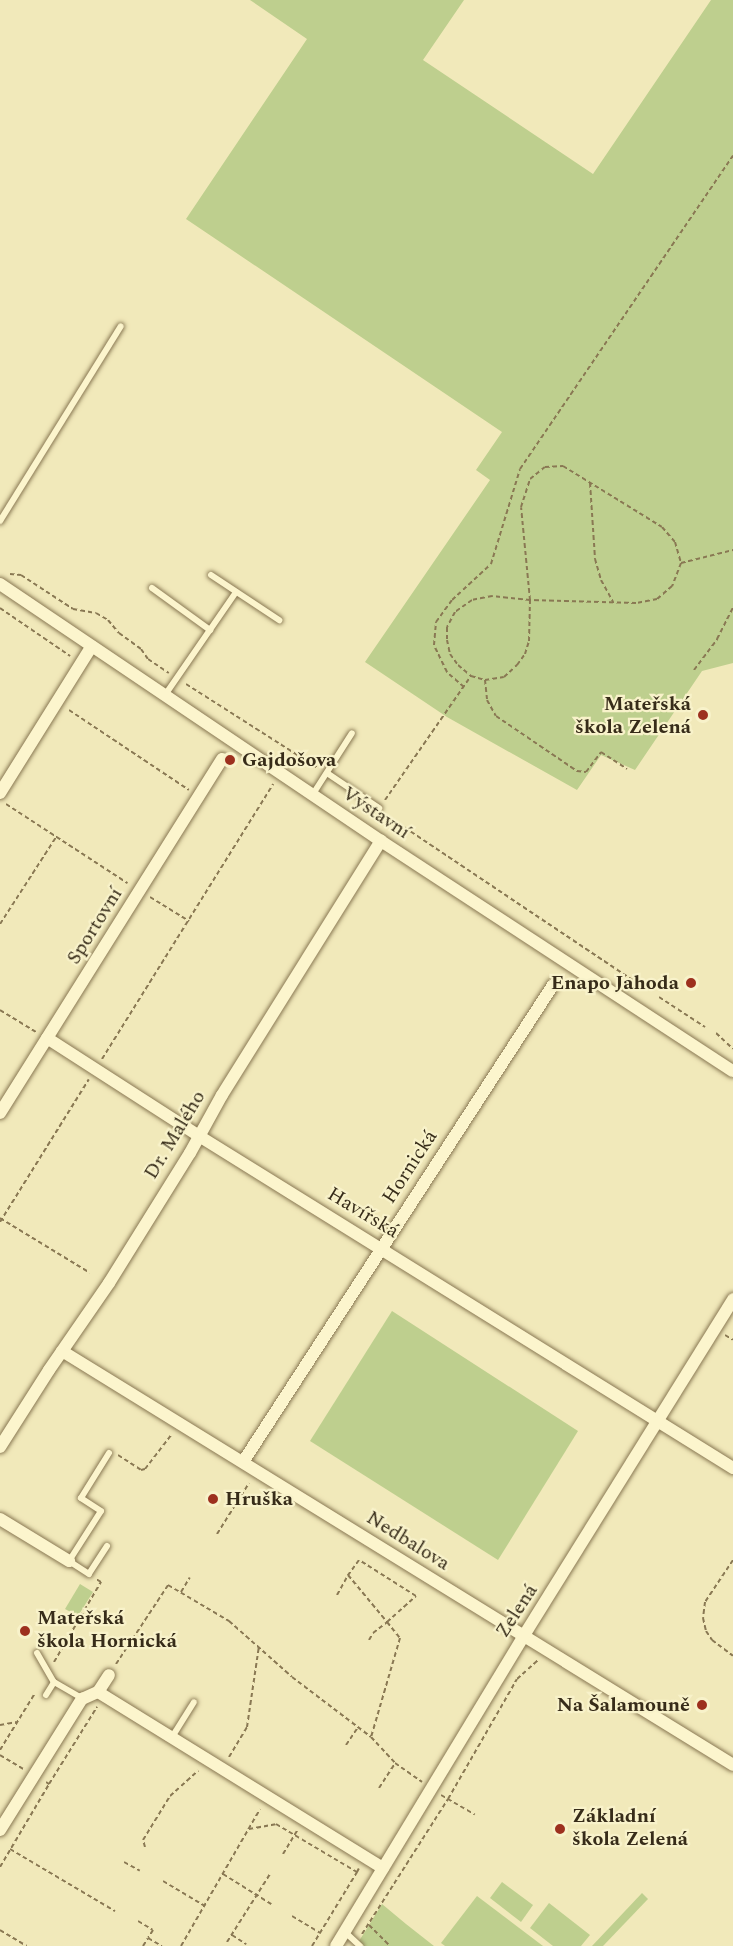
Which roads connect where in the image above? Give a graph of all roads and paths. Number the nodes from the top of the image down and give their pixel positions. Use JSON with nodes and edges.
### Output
{"nodes":[{"id":1,"x":733,"y":155,"type":"edge"},
{"id":2,"x":121,"y":326,"type":"dead end"},
{"id":3,"x":590,"y":482,"type":"junction"},
{"id":4,"x":0,"y":521,"type":"edge"},
{"id":5,"x":733,"y":550,"type":"edge"},
{"id":6,"x":733,"y":558,"type":"edge"},
{"id":7,"x":681,"y":563,"type":"junction"},
{"id":8,"x":6,"y":572,"type":"dead end"},
{"id":9,"x":212,"y":575,"type":"dead end"},
{"id":10,"x":0,"y":584,"type":"edge"},
{"id":11,"x":152,"y":588,"type":"dead end"},
{"id":12,"x":236,"y":592,"type":"junction"},
{"id":13,"x":530,"y":600,"type":"junction"},
{"id":14,"x":613,"y":602,"type":"junction"},
{"id":15,"x":0,"y":608,"type":"edge"},
{"id":16,"x":733,"y":608,"type":"edge"},
{"id":17,"x":279,"y":620,"type":"dead end"},
{"id":18,"x":210,"y":630,"type":"junction"},
{"id":19,"x":92,"y":646,"type":"junction"},
{"id":20,"x":81,"y":663,"type":"junction"},
{"id":21,"x":694,"y":670,"type":"dead end"},
{"id":22,"x":471,"y":676,"type":"junction"},
{"id":23,"x":176,"y":679,"type":"junction"},
{"id":24,"x":485,"y":680,"type":"junction"},
{"id":25,"x":464,"y":687,"type":"junction"},
{"id":26,"x":165,"y":695,"type":"junction"},
{"id":27,"x":56,"y":702,"type":"junction"},
{"id":28,"x":352,"y":733,"type":"dead end"},
{"id":29,"x":222,"y":759,"type":"dead end"},
{"id":30,"x":627,"y":769,"type":"dead end"},
{"id":31,"x":280,"y":772,"type":"junction"},
{"id":32,"x":327,"y":773,"type":"junction"},
{"id":33,"x":0,"y":793,"type":"edge"},
{"id":34,"x":314,"y":794,"type":"junction"},
{"id":35,"x":199,"y":796,"type":"junction"},
{"id":36,"x":0,"y":800,"type":"edge"},
{"id":37,"x":379,"y":808,"type":"junction"},
{"id":38,"x":56,"y":837,"type":"junction"},
{"id":39,"x":381,"y":841,"type":"junction"},
{"id":40,"x":139,"y":891,"type":"junction"},
{"id":41,"x":189,"y":921,"type":"junction"},
{"id":42,"x":0,"y":924,"type":"edge"},
{"id":43,"x":635,"y":982,"type":"junction"},
{"id":44,"x":553,"y":984,"type":"dead end"},
{"id":45,"x":659,"y":987,"type":"dead end"},
{"id":46,"x":630,"y":989,"type":"dead end"},
{"id":47,"x":659,"y":997,"type":"dead end"},
{"id":48,"x":0,"y":1010,"type":"edge"},
{"id":49,"x":705,"y":1027,"type":"dead end"},
{"id":50,"x":716,"y":1033,"type":"dead end"},
{"id":51,"x":47,"y":1038,"type":"junction"},
{"id":52,"x":733,"y":1049,"type":"edge"},
{"id":53,"x":96,"y":1069,"type":"junction"},
{"id":54,"x":733,"y":1071,"type":"edge"},
{"id":55,"x":0,"y":1113,"type":"edge"},
{"id":56,"x":199,"y":1136,"type":"junction"},
{"id":57,"x":0,"y":1220,"type":"edge"},
{"id":58,"x":381,"y":1247,"type":"junction"},
{"id":59,"x":90,"y":1274,"type":"dead end"},
{"id":60,"x":733,"y":1299,"type":"edge"},
{"id":61,"x":62,"y":1351,"type":"junction"},
{"id":62,"x":658,"y":1422,"type":"junction"},
{"id":63,"x":178,"y":1424,"type":"junction"},
{"id":64,"x":0,"y":1447,"type":"edge"},
{"id":65,"x":109,"y":1453,"type":"joint"},
{"id":66,"x":243,"y":1462,"type":"junction"},
{"id":67,"x":733,"y":1468,"type":"edge"},
{"id":68,"x":257,"y":1470,"type":"junction"},
{"id":69,"x":0,"y":1519,"type":"edge"},
{"id":70,"x":217,"y":1534,"type":"dead end"},
{"id":71,"x":107,"y":1546,"type":"dead end"},
{"id":72,"x":733,"y":1560,"type":"edge"},
{"id":73,"x":69,"y":1561,"type":"junction"},
{"id":74,"x":89,"y":1574,"type":"junction"},
{"id":75,"x":348,"y":1575,"type":"junction"},
{"id":76,"x":190,"y":1577,"type":"dead end"},
{"id":77,"x":180,"y":1593,"type":"junction"},
{"id":78,"x":337,"y":1595,"type":"dead end"},
{"id":79,"x":387,"y":1622,"type":"junction"},
{"id":80,"x":523,"y":1637,"type":"junction"},
{"id":81,"x":369,"y":1640,"type":"dead end"},
{"id":82,"x":259,"y":1646,"type":"junction"},
{"id":83,"x":547,"y":1652,"type":"junction"},
{"id":84,"x":37,"y":1653,"type":"dead end"},
{"id":85,"x":733,"y":1656,"type":"edge"},
{"id":86,"x":47,"y":1674,"type":"junction"},
{"id":87,"x":109,"y":1675,"type":"joint"},
{"id":88,"x":54,"y":1682,"type":"junction"},
{"id":89,"x":98,"y":1692,"type":"junction"},
{"id":90,"x":35,"y":1693,"type":"dead end"},
{"id":91,"x":46,"y":1695,"type":"dead end"},
{"id":92,"x":82,"y":1699,"type":"junction"},
{"id":93,"x":194,"y":1702,"type":"dead end"},
{"id":94,"x":17,"y":1722,"type":"junction"},
{"id":95,"x":0,"y":1725,"type":"edge"},
{"id":96,"x":358,"y":1727,"type":"junction"},
{"id":97,"x":371,"y":1737,"type":"junction"},
{"id":98,"x":171,"y":1738,"type":"junction"},
{"id":99,"x":346,"y":1745,"type":"dead end"},
{"id":100,"x":0,"y":1750,"type":"edge"},
{"id":101,"x":209,"y":1761,"type":"junction"},
{"id":102,"x":395,"y":1763,"type":"junction"},
{"id":103,"x":733,"y":1765,"type":"edge"},
{"id":104,"x":222,"y":1769,"type":"junction"},
{"id":105,"x":49,"y":1784,"type":"dead end"},
{"id":106,"x":379,"y":1788,"type":"dead end"},
{"id":107,"x":431,"y":1788,"type":"junction"},
{"id":108,"x":268,"y":1796,"type":"junction"},
{"id":109,"x":448,"y":1799,"type":"junction"},
{"id":110,"x":475,"y":1815,"type":"dead end"},
{"id":111,"x":304,"y":1819,"type":"junction"},
{"id":112,"x":249,"y":1829,"type":"junction"},
{"id":113,"x":0,"y":1830,"type":"edge"},
{"id":114,"x":295,"y":1835,"type":"junction"},
{"id":115,"x":146,"y":1847,"type":"dead end"},
{"id":116,"x":10,"y":1849,"type":"junction"},
{"id":117,"x":283,"y":1854,"type":"dead end"},
{"id":118,"x":365,"y":1857,"type":"junction"},
{"id":119,"x":124,"y":1862,"type":"dead end"},
{"id":120,"x":0,"y":1866,"type":"edge"},
{"id":121,"x":383,"y":1868,"type":"junction"},
{"id":122,"x":140,"y":1871,"type":"dead end"},
{"id":123,"x":357,"y":1872,"type":"junction"},
{"id":124,"x":223,"y":1874,"type":"junction"},
{"id":125,"x":270,"y":1875,"type":"dead end"},
{"id":126,"x":162,"y":1881,"type":"dead end"},
{"id":127,"x":257,"y":1895,"type":"junction"},
{"id":128,"x":271,"y":1904,"type":"dead end"},
{"id":129,"x":205,"y":1905,"type":"junction"},
{"id":130,"x":115,"y":1911,"type":"dead end"},
{"id":131,"x":292,"y":1916,"type":"dead end"},
{"id":132,"x":138,"y":1921,"type":"dead end"},
{"id":133,"x":368,"y":1924,"type":"junction"},
{"id":134,"x":0,"y":1930,"type":"edge"},
{"id":135,"x":345,"y":1931,"type":"junction"},
{"id":136,"x":320,"y":1933,"type":"junction"},
{"id":137,"x":232,"y":1935,"type":"junction"},
{"id":138,"x":148,"y":1938,"type":"junction"},
{"id":139,"x":227,"y":1942,"type":"dead end"},
{"id":140,"x":246,"y":1944,"type":"dead end"},
{"id":141,"x":359,"y":1945,"type":"edge"},
{"id":142,"x":27,"y":1946,"type":"edge"},
{"id":143,"x":143,"y":1946,"type":"edge"},
{"id":144,"x":162,"y":1946,"type":"edge"},
{"id":145,"x":181,"y":1946,"type":"edge"},
{"id":146,"x":312,"y":1946,"type":"edge"},
{"id":147,"x":336,"y":1946,"type":"edge"},
{"id":148,"x":390,"y":1946,"type":"edge"}],
"edges":[{"from":1,"to":25,"type":"path"},
{"from":2,"to":4,"type":"lane"},
{"from":3,"to":7,"type":"path"},
{"from":3,"to":13,"type":"path"},
{"from":3,"to":14,"type":"path"},
{"from":5,"to":6,"type":"path"},
{"from":5,"to":7,"type":"path"},
{"from":7,"to":14,"type":"path"},
{"from":8,"to":23,"type":"path"},
{"from":9,"to":12,"type":"lane"},
{"from":10,"to":19,"type":"street","name":"Výstavní"},
{"from":11,"to":18,"type":"lane"},
{"from":12,"to":17,"type":"lane"},
{"from":12,"to":18,"type":"lane"},
{"from":13,"to":14,"type":"path"},
{"from":13,"to":22,"type":"path"},
{"from":13,"to":24,"type":"path"},
{"from":15,"to":20,"type":"path"},
{"from":16,"to":21,"type":"path"},
{"from":18,"to":23,"type":"lane"},
{"from":19,"to":20,"type":"street"},
{"from":19,"to":26,"type":"street","name":"Výstavní"},
{"from":20,"to":27,"type":"street"},
{"from":22,"to":24,"type":"path"},
{"from":22,"to":25,"type":"path"},
{"from":23,"to":26,"type":"lane"},
{"from":23,"to":32,"type":"path"},
{"from":24,"to":30,"type":"path"},
{"from":25,"to":37,"type":"path"},
{"from":26,"to":31,"type":"street","name":"Výstavní"},
{"from":27,"to":33,"type":"street"},
{"from":27,"to":35,"type":"path"},
{"from":28,"to":32,"type":"lane"},
{"from":29,"to":35,"type":"street","name":"Sportovní"},
{"from":31,"to":34,"type":"street","name":"Výstavní"},
{"from":31,"to":41,"type":"path"},
{"from":32,"to":34,"type":"lane"},
{"from":32,"to":37,"type":"lane"},
{"from":34,"to":39,"type":"street","name":"Výstavní"},
{"from":35,"to":40,"type":"street","name":"Sportovní"},
{"from":36,"to":38,"type":"path"},
{"from":37,"to":43,"type":"path"},
{"from":38,"to":40,"type":"path"},
{"from":38,"to":42,"type":"path"},
{"from":39,"to":54,"type":"street","name":"Výstavní"},
{"from":39,"to":56,"type":"street","name":"Dr. Malého"},
{"from":40,"to":41,"type":"path"},
{"from":40,"to":51,"type":"street","name":"Sportovní"},
{"from":41,"to":53,"type":"path"},
{"from":43,"to":45,"type":"path"},
{"from":43,"to":46,"type":"path"},
{"from":44,"to":58,"type":"street","name":"Hornická"},
{"from":47,"to":49,"type":"path"},
{"from":48,"to":51,"type":"path"},
{"from":50,"to":52,"type":"path"},
{"from":51,"to":53,"type":"street","name":"Havířská"},
{"from":51,"to":55,"type":"street","name":"Sportovní"},
{"from":53,"to":56,"type":"street","name":"Havířská"},
{"from":53,"to":57,"type":"path"},
{"from":56,"to":58,"type":"street","name":"Havířská"},
{"from":56,"to":61,"type":"street","name":"Dr. Malého"},
{"from":57,"to":59,"type":"path"},
{"from":58,"to":62,"type":"street","name":"Havířská"},
{"from":58,"to":66,"type":"street","name":"Hornická"},
{"from":60,"to":62,"type":"street","name":"Zelená"},
{"from":61,"to":63,"type":"street","name":"Nedbalova"},
{"from":61,"to":64,"type":"street","name":"Dr. Malého"},
{"from":62,"to":67,"type":"street","name":"Havířská"},
{"from":62,"to":80,"type":"street","name":"Zelená"},
{"from":63,"to":65,"type":"path"},
{"from":63,"to":66,"type":"street","name":"Nedbalova"},
{"from":65,"to":73,"type":"lane"},
{"from":66,"to":68,"type":"street","name":"Nedbalova"},
{"from":68,"to":70,"type":"path"},
{"from":68,"to":80,"type":"street","name":"Nedbalova"},
{"from":69,"to":73,"type":"street"},
{"from":71,"to":74,"type":"lane"},
{"from":72,"to":85,"type":"path"},
{"from":73,"to":74,"type":"lane"},
{"from":74,"to":86,"type":"path"},
{"from":75,"to":78,"type":"path"},
{"from":75,"to":79,"type":"path"},
{"from":75,"to":79,"type":"path"},
{"from":76,"to":77,"type":"path"},
{"from":77,"to":82,"type":"path"},
{"from":77,"to":87,"type":"path"},
{"from":79,"to":81,"type":"path"},
{"from":79,"to":97,"type":"path"},
{"from":80,"to":83,"type":"street","name":"Nedbalova"},
{"from":80,"to":107,"type":"street","name":"Zelená"},
{"from":82,"to":96,"type":"path"},
{"from":82,"to":104,"type":"path"},
{"from":83,"to":103,"type":"street","name":"Nedbalova"},
{"from":83,"to":109,"type":"path"},
{"from":84,"to":86,"type":"lane"},
{"from":86,"to":88,"type":"lane"},
{"from":87,"to":89,"type":"street"},
{"from":88,"to":91,"type":"lane"},
{"from":88,"to":92,"type":"lane"},
{"from":89,"to":92,"type":"street"},
{"from":89,"to":98,"type":"street"},
{"from":90,"to":94,"type":"path"},
{"from":92,"to":113,"type":"street"},
{"from":93,"to":98,"type":"lane"},
{"from":94,"to":95,"type":"path"},
{"from":94,"to":100,"type":"path"},
{"from":96,"to":97,"type":"path"},
{"from":96,"to":99,"type":"path"},
{"from":97,"to":102,"type":"path"},
{"from":98,"to":101,"type":"street"},
{"from":101,"to":104,"type":"street"},
{"from":101,"to":115,"type":"path"},
{"from":102,"to":106,"type":"path"},
{"from":102,"to":107,"type":"path"},
{"from":104,"to":108,"type":"street"},
{"from":105,"to":116,"type":"path"},
{"from":107,"to":109,"type":"path"},
{"from":107,"to":121,"type":"street","name":"Zelená"},
{"from":108,"to":111,"type":"street"},
{"from":108,"to":112,"type":"path"},
{"from":109,"to":110,"type":"path"},
{"from":109,"to":133,"type":"path"},
{"from":111,"to":114,"type":"path"},
{"from":111,"to":118,"type":"street"},
{"from":112,"to":114,"type":"path"},
{"from":112,"to":124,"type":"path"},
{"from":114,"to":117,"type":"path"},
{"from":114,"to":123,"type":"path"},
{"from":116,"to":120,"type":"path"},
{"from":116,"to":130,"type":"path"},
{"from":118,"to":121,"type":"street"},
{"from":118,"to":123,"type":"path"},
{"from":119,"to":122,"type":"path"},
{"from":121,"to":135,"type":"street","name":"Zelená"},
{"from":123,"to":136,"type":"path"},
{"from":124,"to":127,"type":"path"},
{"from":124,"to":129,"type":"path"},
{"from":125,"to":127,"type":"path"},
{"from":126,"to":129,"type":"path"},
{"from":127,"to":128,"type":"path"},
{"from":127,"to":137,"type":"path"},
{"from":129,"to":145,"type":"path"},
{"from":131,"to":136,"type":"path"},
{"from":132,"to":138,"type":"path"},
{"from":133,"to":141,"type":"path"},
{"from":133,"to":148,"type":"path"},
{"from":134,"to":142,"type":"path"},
{"from":135,"to":141,"type":"lane"},
{"from":135,"to":147,"type":"street","name":"Zelená"},
{"from":136,"to":146,"type":"path"},
{"from":137,"to":139,"type":"path"},
{"from":137,"to":140,"type":"path"},
{"from":138,"to":143,"type":"path"},
{"from":138,"to":144,"type":"path"}]}
